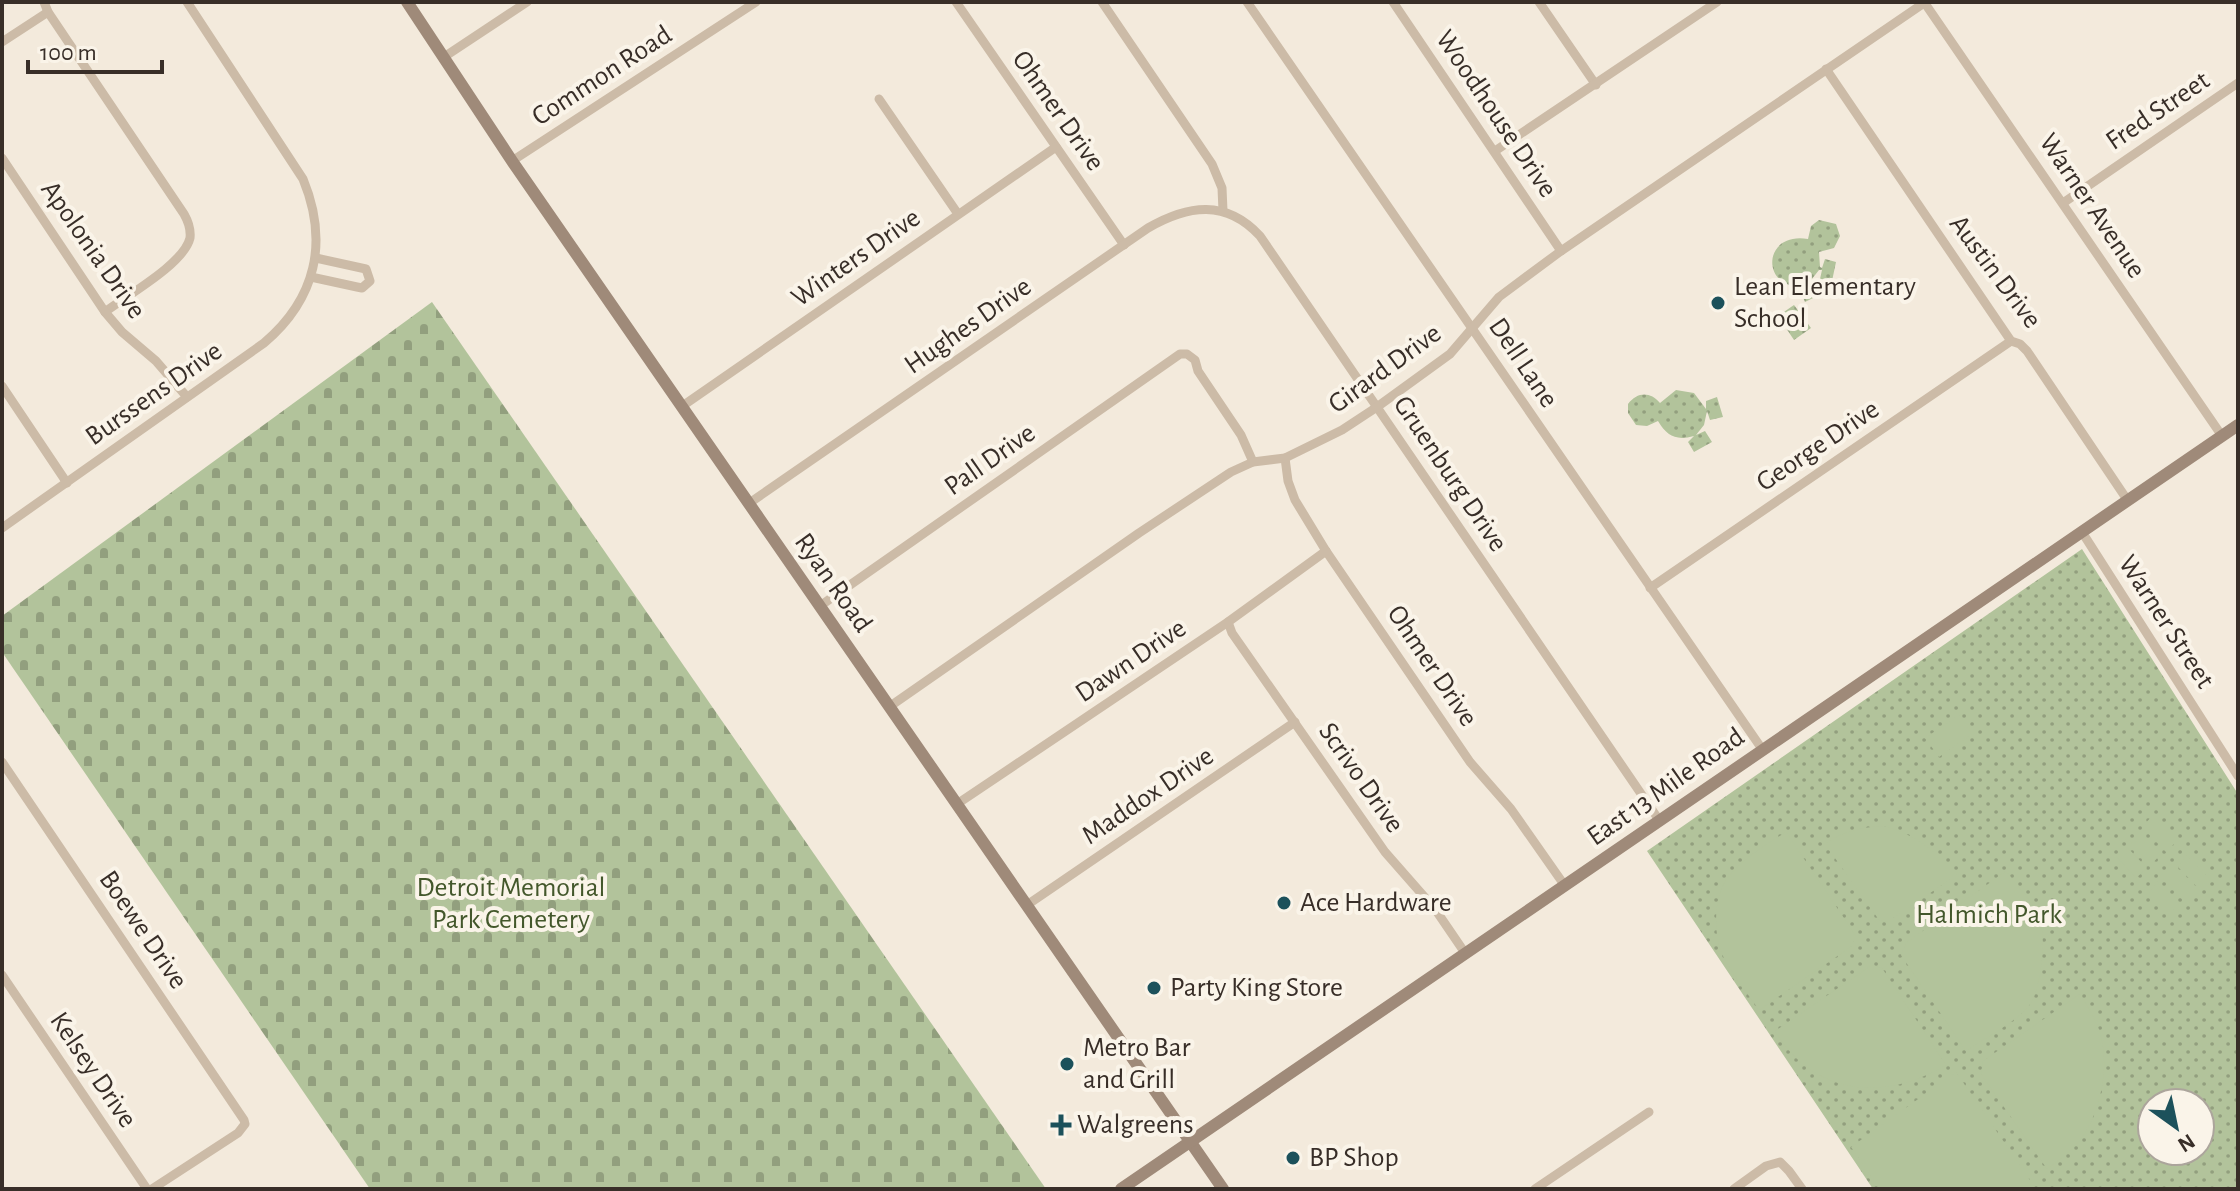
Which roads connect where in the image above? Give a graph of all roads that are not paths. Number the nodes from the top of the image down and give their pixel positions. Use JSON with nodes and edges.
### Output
{"nodes":[{"id":1,"x":44,"y":2,"type":"edge"},
{"id":2,"x":187,"y":2,"type":"edge"},
{"id":3,"x":407,"y":2,"type":"edge"},
{"id":4,"x":527,"y":2,"type":"edge"},
{"id":5,"x":756,"y":2,"type":"edge"},
{"id":6,"x":956,"y":2,"type":"edge"},
{"id":7,"x":1102,"y":2,"type":"edge"},
{"id":8,"x":1247,"y":2,"type":"edge"},
{"id":9,"x":1393,"y":2,"type":"edge"},
{"id":10,"x":1539,"y":2,"type":"edge"},
{"id":11,"x":1717,"y":2,"type":"edge"},
{"id":12,"x":1924,"y":2,"type":"edge"},
{"id":13,"x":48,"y":12,"type":"junction"},
{"id":14,"x":2,"y":42,"type":"edge"},
{"id":15,"x":444,"y":57,"type":"junction"},
{"id":16,"x":1826,"y":69,"type":"junction"},
{"id":17,"x":2238,"y":83,"type":"edge"},
{"id":18,"x":1596,"y":85,"type":"junction"},
{"id":19,"x":879,"y":99,"type":"dead end"},
{"id":20,"x":1056,"y":147,"type":"junction"},
{"id":21,"x":1495,"y":151,"type":"junction"},
{"id":22,"x":2,"y":158,"type":"edge"},
{"id":23,"x":512,"y":161,"type":"junction"},
{"id":24,"x":2063,"y":203,"type":"junction"},
{"id":25,"x":1223,"y":211,"type":"junction"},
{"id":26,"x":958,"y":214,"type":"junction"},
{"id":27,"x":1124,"y":245,"type":"junction"},
{"id":28,"x":1561,"y":251,"type":"junction"},
{"id":29,"x":316,"y":258,"type":"junction"},
{"id":30,"x":311,"y":277,"type":"junction"},
{"id":31,"x":105,"y":312,"type":"junction"},
{"id":32,"x":1472,"y":328,"type":"junction"},
{"id":33,"x":2011,"y":341,"type":"junction"},
{"id":34,"x":2,"y":386,"type":"edge"},
{"id":35,"x":187,"y":397,"type":"junction"},
{"id":36,"x":681,"y":407,"type":"junction"},
{"id":37,"x":1377,"y":407,"type":"junction"},
{"id":38,"x":2238,"y":425,"type":"edge"},
{"id":39,"x":2222,"y":436,"type":"junction"},
{"id":40,"x":1285,"y":458,"type":"junction"},
{"id":41,"x":1253,"y":462,"type":"junction"},
{"id":42,"x":67,"y":483,"type":"junction"},
{"id":43,"x":2128,"y":501,"type":"junction"},
{"id":44,"x":748,"y":504,"type":"junction"},
{"id":45,"x":2,"y":528,"type":"edge"},
{"id":46,"x":2082,"y":532,"type":"junction"},
{"id":47,"x":1326,"y":551,"type":"junction"},
{"id":48,"x":1650,"y":588,"type":"junction"},
{"id":49,"x":820,"y":606,"type":"junction"},
{"id":50,"x":1228,"y":622,"type":"junction"},
{"id":51,"x":889,"y":707,"type":"junction"},
{"id":52,"x":1295,"y":722,"type":"junction"},
{"id":53,"x":1762,"y":749,"type":"junction"},
{"id":54,"x":2,"y":762,"type":"edge"},
{"id":55,"x":2237,"y":771,"type":"edge"},
{"id":56,"x":6,"y":777,"type":"edge"},
{"id":57,"x":957,"y":804,"type":"junction"},
{"id":58,"x":1659,"y":820,"type":"junction"},
{"id":59,"x":1565,"y":886,"type":"junction"},
{"id":60,"x":1027,"y":905,"type":"junction"},
{"id":61,"x":1465,"y":953,"type":"junction"},
{"id":62,"x":2,"y":975,"type":"edge"},
{"id":63,"x":1649,"y":1112,"type":"dead end"},
{"id":64,"x":1190,"y":1142,"type":"junction"},
{"id":65,"x":150,"y":1189,"type":"edge"},
{"id":66,"x":1121,"y":1189,"type":"edge"},
{"id":67,"x":1223,"y":1189,"type":"edge"},
{"id":68,"x":1535,"y":1189,"type":"edge"},
{"id":69,"x":1734,"y":1189,"type":"edge"},
{"id":70,"x":1802,"y":1189,"type":"edge"}],
"edges":[{"from":1,"to":13,"type":"street"},
{"from":2,"to":29,"type":"street","name":"Burssens Drive"},
{"from":3,"to":15,"type":"main road","name":"Ryan Road"},
{"from":4,"to":15,"type":"street"},
{"from":5,"to":23,"type":"street","name":"Common Road"},
{"from":6,"to":20,"type":"street","name":"Ohmer Drive"},
{"from":7,"to":25,"type":"street"},
{"from":8,"to":32,"type":"street","name":"Dell Lane"},
{"from":9,"to":21,"type":"street","name":"Woodhouse Drive"},
{"from":10,"to":18,"type":"street"},
{"from":11,"to":18,"type":"street"},
{"from":12,"to":16,"type":"street","name":"Girard Drive"},
{"from":12,"to":24,"type":"street","name":"Warner Avenue"},
{"from":13,"to":14,"type":"street"},
{"from":13,"to":31,"type":"street"},
{"from":15,"to":23,"type":"main road","name":"Ryan Road"},
{"from":16,"to":28,"type":"street","name":"Girard Drive"},
{"from":16,"to":33,"type":"street","name":"Austin Drive"},
{"from":17,"to":24,"type":"street","name":"Fred Street"},
{"from":18,"to":21,"type":"street"},
{"from":19,"to":26,"type":"street"},
{"from":20,"to":26,"type":"street","name":"Winters Drive"},
{"from":20,"to":27,"type":"street","name":"Ohmer Drive"},
{"from":21,"to":28,"type":"street","name":"Woodhouse Drive"},
{"from":22,"to":31,"type":"street","name":"Apolonia Drive"},
{"from":23,"to":36,"type":"main road","name":"Ryan Road"},
{"from":24,"to":39,"type":"street","name":"Warner Avenue"},
{"from":25,"to":27,"type":"street","name":"Hughes Drive"},
{"from":25,"to":37,"type":"street","name":"Gruenburg Drive"},
{"from":26,"to":36,"type":"street","name":"Winters Drive"},
{"from":27,"to":44,"type":"street","name":"Hughes Drive"},
{"from":28,"to":32,"type":"street","name":"Girard Drive"},
{"from":29,"to":30,"type":"street","name":"Burssens Drive"},
{"from":29,"to":30,"type":"street"},
{"from":30,"to":35,"type":"street","name":"Burssens Drive"},
{"from":31,"to":35,"type":"street","name":"Apolonia Drive"},
{"from":32,"to":37,"type":"street","name":"Girard Drive"},
{"from":32,"to":48,"type":"street","name":"Dell Lane"},
{"from":33,"to":43,"type":"street","name":"Austin Drive"},
{"from":33,"to":48,"type":"street","name":"George Drive"},
{"from":34,"to":42,"type":"street"},
{"from":35,"to":42,"type":"street","name":"Burssens Drive"},
{"from":36,"to":44,"type":"main road","name":"Ryan Road"},
{"from":37,"to":40,"type":"street","name":"Girard Drive"},
{"from":37,"to":58,"type":"street","name":"Gruenburg Drive"},
{"from":38,"to":39,"type":"main road","name":"East 13 Mile Road"},
{"from":39,"to":43,"type":"main road","name":"East 13 Mile Road"},
{"from":40,"to":41,"type":"street","name":"Girard Drive"},
{"from":40,"to":47,"type":"street","name":"Ohmer Drive"},
{"from":41,"to":49,"type":"street","name":"Pall Drive"},
{"from":41,"to":51,"type":"street","name":"Girard Drive"},
{"from":42,"to":45,"type":"street","name":"Burssens Drive"},
{"from":43,"to":46,"type":"main road","name":"East 13 Mile Road"},
{"from":44,"to":49,"type":"main road","name":"Ryan Road"},
{"from":46,"to":53,"type":"main road","name":"East 13 Mile Road"},
{"from":46,"to":55,"type":"street","name":"Warner Street"},
{"from":47,"to":50,"type":"street","name":"Dawn Drive"},
{"from":47,"to":59,"type":"street","name":"Ohmer Drive"},
{"from":48,"to":53,"type":"street","name":"Dell Lane"},
{"from":49,"to":51,"type":"main road","name":"Ryan Road"},
{"from":50,"to":52,"type":"street","name":"Scrivo Drive"},
{"from":50,"to":57,"type":"street","name":"Dawn Drive"},
{"from":51,"to":57,"type":"main road","name":"Ryan Road"},
{"from":52,"to":60,"type":"street","name":"Maddox Drive"},
{"from":52,"to":61,"type":"street","name":"Scrivo Drive"},
{"from":53,"to":58,"type":"main road","name":"East 13 Mile Road"},
{"from":54,"to":56,"type":"street","name":"Boewe Drive"},
{"from":56,"to":65,"type":"street","name":"Boewe Drive"},
{"from":57,"to":60,"type":"main road","name":"Ryan Road"},
{"from":58,"to":59,"type":"main road","name":"East 13 Mile Road"},
{"from":59,"to":61,"type":"main road","name":"East 13 Mile Road"},
{"from":60,"to":64,"type":"main road","name":"Ryan Road"},
{"from":61,"to":64,"type":"main road","name":"East 13 Mile Road"},
{"from":62,"to":65,"type":"street","name":"Kelsey Drive"},
{"from":63,"to":68,"type":"street"},
{"from":64,"to":66,"type":"main road","name":"East 13 Mile Road"},
{"from":64,"to":67,"type":"main road","name":"Ryan Road"},
{"from":69,"to":70,"type":"street"}]}
